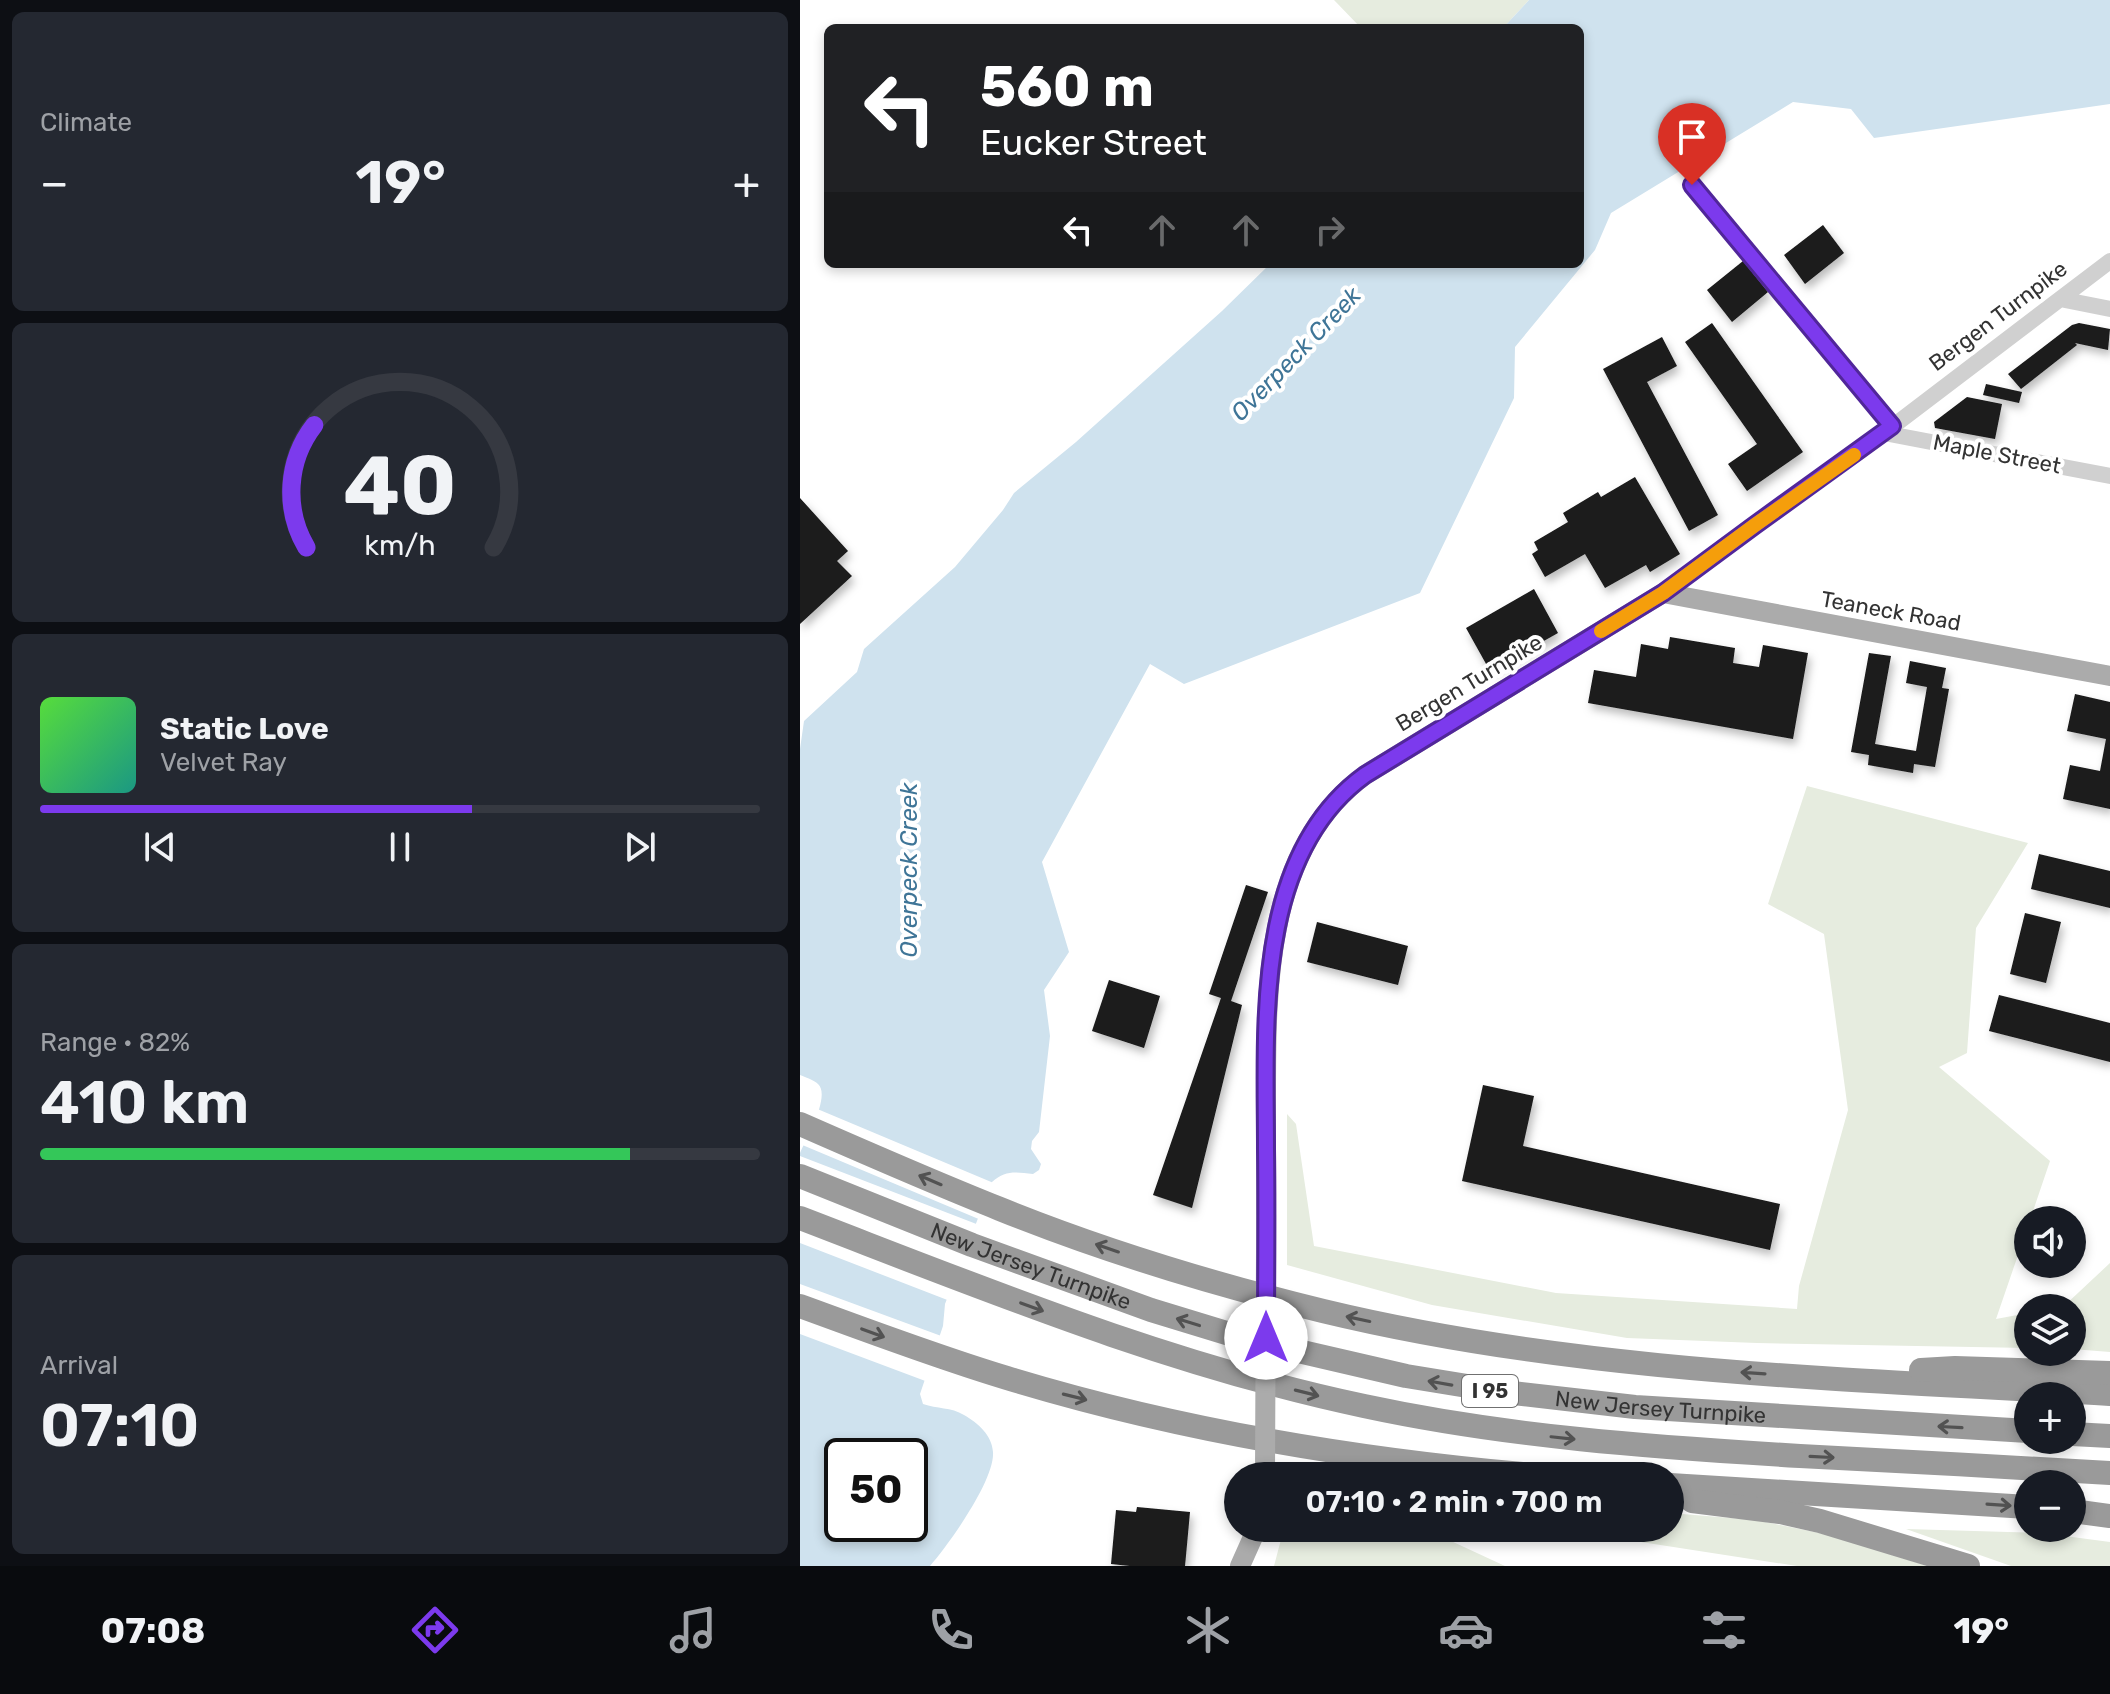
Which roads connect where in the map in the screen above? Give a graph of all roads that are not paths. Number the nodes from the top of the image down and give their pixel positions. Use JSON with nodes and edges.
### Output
{"nodes":[{"id":1,"x":1692,"y":185,"type":"dead end"},
{"id":2,"x":2110,"y":261,"type":"edge"},
{"id":3,"x":2060,"y":299,"type":"junction"},
{"id":4,"x":2110,"y":309,"type":"edge"},
{"id":5,"x":1888,"y":429,"type":"junction"},
{"id":6,"x":2110,"y":476,"type":"edge"},
{"id":7,"x":1663,"y":593,"type":"junction"},
{"id":8,"x":2110,"y":676,"type":"edge"},
{"id":9,"x":800,"y":1124,"type":"edge"},
{"id":10,"x":800,"y":1176,"type":"edge"},
{"id":11,"x":800,"y":1218,"type":"edge"},
{"id":12,"x":800,"y":1306,"type":"edge"},
{"id":13,"x":2110,"y":1373,"type":"edge"},
{"id":14,"x":1831,"y":1378,"type":"junction"},
{"id":15,"x":2110,"y":1394,"type":"edge"},
{"id":16,"x":2014,"y":1430,"type":"edge"},
{"id":17,"x":2086,"y":1435,"type":"edge"},
{"id":18,"x":2110,"y":1436,"type":"edge"},
{"id":19,"x":1265,"y":1462,"type":"edge"},
{"id":20,"x":1417,"y":1462,"type":"edge"},
{"id":21,"x":2110,"y":1473,"type":"edge"},
{"id":22,"x":1684,"y":1486,"type":"edge"},
{"id":23,"x":1684,"y":1499,"type":"edge"},
{"id":24,"x":2014,"y":1506,"type":"edge"},
{"id":25,"x":2086,"y":1513,"type":"edge"},
{"id":26,"x":2110,"y":1516,"type":"edge"},
{"id":27,"x":1251,"y":1542,"type":"edge"},
{"id":28,"x":1240,"y":1566,"type":"edge"},
{"id":29,"x":1968,"y":1566,"type":"edge"}],
"edges":[{"from":1,"to":5,"type":"street"},
{"from":2,"to":3,"type":"street","name":"Bergen Turnpike"},
{"from":3,"to":4,"type":"street"},
{"from":3,"to":5,"type":"street","name":"Bergen Turnpike"},
{"from":5,"to":6,"type":"street","name":"Maple Street"},
{"from":5,"to":7,"type":"street","name":"Bergen Turnpike"},
{"from":7,"to":8,"type":"main road","name":"Teaneck Road"},
{"from":7,"to":19,"type":"main road","name":"Bergen Turnpike","bridge":true},
{"from":14,"to":9,"type":"highway","one_way":true},
{"from":16,"to":10,"type":"highway","name":"New Jersey Turnpike","number":"I 95","one_way":true},
{"from":11,"to":21,"type":"highway","one_way":true},
{"from":12,"to":20,"type":"highway","one_way":true},
{"from":13,"to":14,"type":"highway"},
{"from":14,"to":15,"type":"highway"},
{"from":17,"to":18,"type":"highway"},
{"from":22,"to":24,"type":"highway","one_way":true},
{"from":23,"to":29,"type":"highway"},
{"from":25,"to":26,"type":"highway"},
{"from":27,"to":28,"type":"main road"}]}
